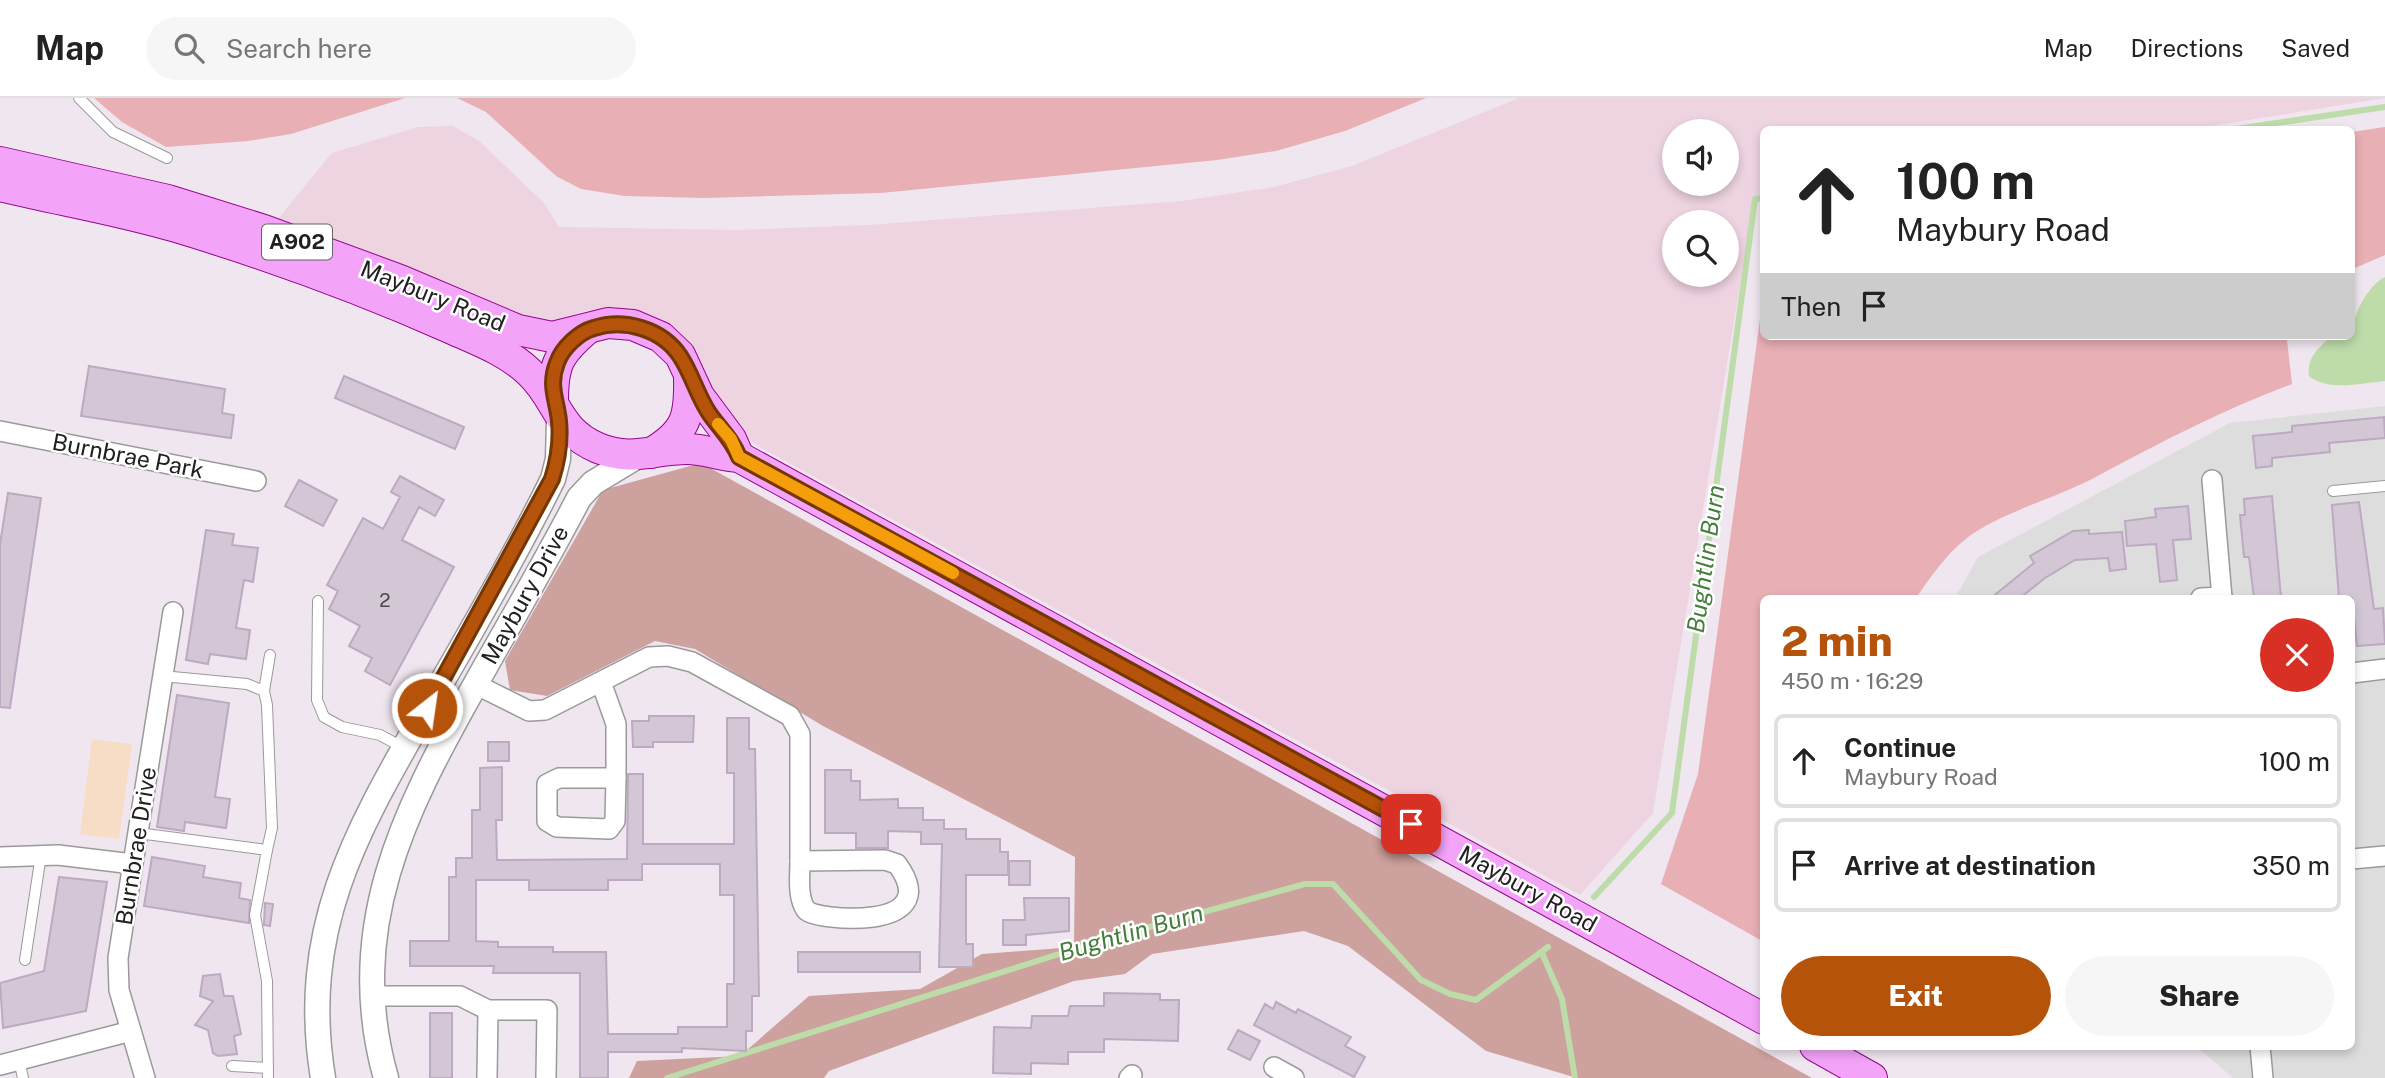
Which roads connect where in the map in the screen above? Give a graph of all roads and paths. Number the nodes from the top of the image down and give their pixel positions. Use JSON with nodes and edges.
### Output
{"nodes":[{"id":1,"x":79,"y":98,"type":"edge"},
{"id":2,"x":167,"y":158,"type":"dead end"},
{"id":3,"x":0,"y":162,"type":"edge"},
{"id":4,"x":0,"y":186,"type":"edge"},
{"id":5,"x":586,"y":330,"type":"junction"},
{"id":6,"x":689,"y":376,"type":"junction"},
{"id":7,"x":556,"y":410,"type":"junction"},
{"id":8,"x":0,"y":431,"type":"edge"},
{"id":9,"x":644,"y":455,"type":"junction"},
{"id":10,"x":739,"y":457,"type":"junction"},
{"id":11,"x":2212,"y":480,"type":"dead end"},
{"id":12,"x":256,"y":481,"type":"dead end"},
{"id":13,"x":2385,"y":486,"type":"edge"},
{"id":14,"x":2333,"y":491,"type":"dead end"},
{"id":15,"x":2222,"y":595,"type":"edge"},
{"id":16,"x":318,"y":601,"type":"dead end"},
{"id":17,"x":173,"y":612,"type":"dead end"},
{"id":18,"x":270,"y":655,"type":"dead end"},
{"id":19,"x":2385,"y":669,"type":"edge"},
{"id":20,"x":2355,"y":673,"type":"edge"},
{"id":21,"x":162,"y":676,"type":"junction"},
{"id":22,"x":601,"y":682,"type":"junction"},
{"id":23,"x":475,"y":684,"type":"junction"},
{"id":24,"x":264,"y":691,"type":"junction"},
{"id":25,"x":404,"y":748,"type":"junction"},
{"id":26,"x":616,"y":778,"type":"dead end"},
{"id":27,"x":138,"y":833,"type":"junction"},
{"id":28,"x":267,"y":850,"type":"junction"},
{"id":29,"x":41,"y":854,"type":"junction"},
{"id":30,"x":2385,"y":856,"type":"edge"},
{"id":31,"x":0,"y":857,"type":"edge"},
{"id":32,"x":2355,"y":859,"type":"edge"},
{"id":33,"x":800,"y":861,"type":"junction"},
{"id":34,"x":133,"y":864,"type":"junction"},
{"id":35,"x":25,"y":960,"type":"dead end"},
{"id":36,"x":374,"y":996,"type":"junction"},
{"id":37,"x":488,"y":1010,"type":"junction"},
{"id":38,"x":1760,"y":1016,"type":"edge"},
{"id":39,"x":131,"y":1031,"type":"junction"},
{"id":40,"x":2260,"y":1050,"type":"edge"},
{"id":41,"x":1848,"y":1054,"type":"edge"},
{"id":42,"x":232,"y":1066,"type":"dead end"},
{"id":43,"x":1274,"y":1067,"type":"dead end"},
{"id":44,"x":14,"y":1068,"type":"edge"},
{"id":45,"x":268,"y":1073,"type":"edge"},
{"id":46,"x":145,"y":1078,"type":"edge"},
{"id":47,"x":323,"y":1078,"type":"edge"},
{"id":48,"x":386,"y":1078,"type":"edge"},
{"id":49,"x":487,"y":1078,"type":"edge"},
{"id":50,"x":546,"y":1078,"type":"edge"},
{"id":51,"x":1294,"y":1078,"type":"edge"},
{"id":52,"x":1872,"y":1078,"type":"edge"},
{"id":53,"x":2263,"y":1078,"type":"edge"}],
"edges":[{"from":1,"to":2,"type":"lane"},
{"from":3,"to":5,"type":"main road","name":"Maybury Road","number":"A902"},
{"from":4,"to":7,"type":"main road","name":"Maybury Road","number":"A902"},
{"from":5,"to":6,"type":"main road","name":"Maybury Road","number":"A902"},
{"from":5,"to":7,"type":"main road"},
{"from":6,"to":9,"type":"main road"},
{"from":6,"to":10,"type":"main road","name":"Maybury Road","number":"A902"},
{"from":7,"to":9,"type":"main road","name":"Maybury Road","number":"A902"},
{"from":7,"to":25,"type":"street","name":"Maybury Drive"},
{"from":8,"to":12,"type":"street","name":"Burnbrae Park"},
{"from":9,"to":10,"type":"main road","name":"Maybury Road","number":"A902"},
{"from":9,"to":23,"type":"street","name":"Maybury Drive"},
{"from":10,"to":38,"type":"main road","name":"Maybury Road","number":"A902"},
{"from":11,"to":15,"type":"street"},
{"from":13,"to":14,"type":"lane"},
{"from":16,"to":25,"type":"lane"},
{"from":17,"to":21,"type":"street","name":"Burnbrae Drive"},
{"from":18,"to":24,"type":"lane"},
{"from":19,"to":20,"type":"street"},
{"from":21,"to":24,"type":"lane"},
{"from":21,"to":27,"type":"street","name":"Burnbrae Drive"},
{"from":22,"to":23,"type":"street"},
{"from":22,"to":26,"type":"street"},
{"from":22,"to":33,"type":"street"},
{"from":23,"to":36,"type":"street","name":"Maybury Drive"},
{"from":24,"to":28,"type":"lane"},
{"from":25,"to":47,"type":"street","name":"Maybury Drive"},
{"from":27,"to":28,"type":"lane"},
{"from":27,"to":34,"type":"street","name":"Burnbrae Drive"},
{"from":28,"to":45,"type":"lane"},
{"from":29,"to":31,"type":"street"},
{"from":29,"to":34,"type":"street"},
{"from":29,"to":35,"type":"lane"},
{"from":30,"to":32,"type":"street"},
{"from":33,"to":33,"type":"street"},
{"from":34,"to":39,"type":"street","name":"Burnbrae Drive"},
{"from":36,"to":37,"type":"street"},
{"from":36,"to":48,"type":"street","name":"Maybury Drive"},
{"from":37,"to":49,"type":"street"},
{"from":37,"to":50,"type":"street"},
{"from":39,"to":44,"type":"street"},
{"from":39,"to":46,"type":"street","name":"Burnbrae Drive"},
{"from":40,"to":53,"type":"street"},
{"from":41,"to":52,"type":"main road"},
{"from":42,"to":45,"type":"lane"},
{"from":43,"to":51,"type":"street"}]}
